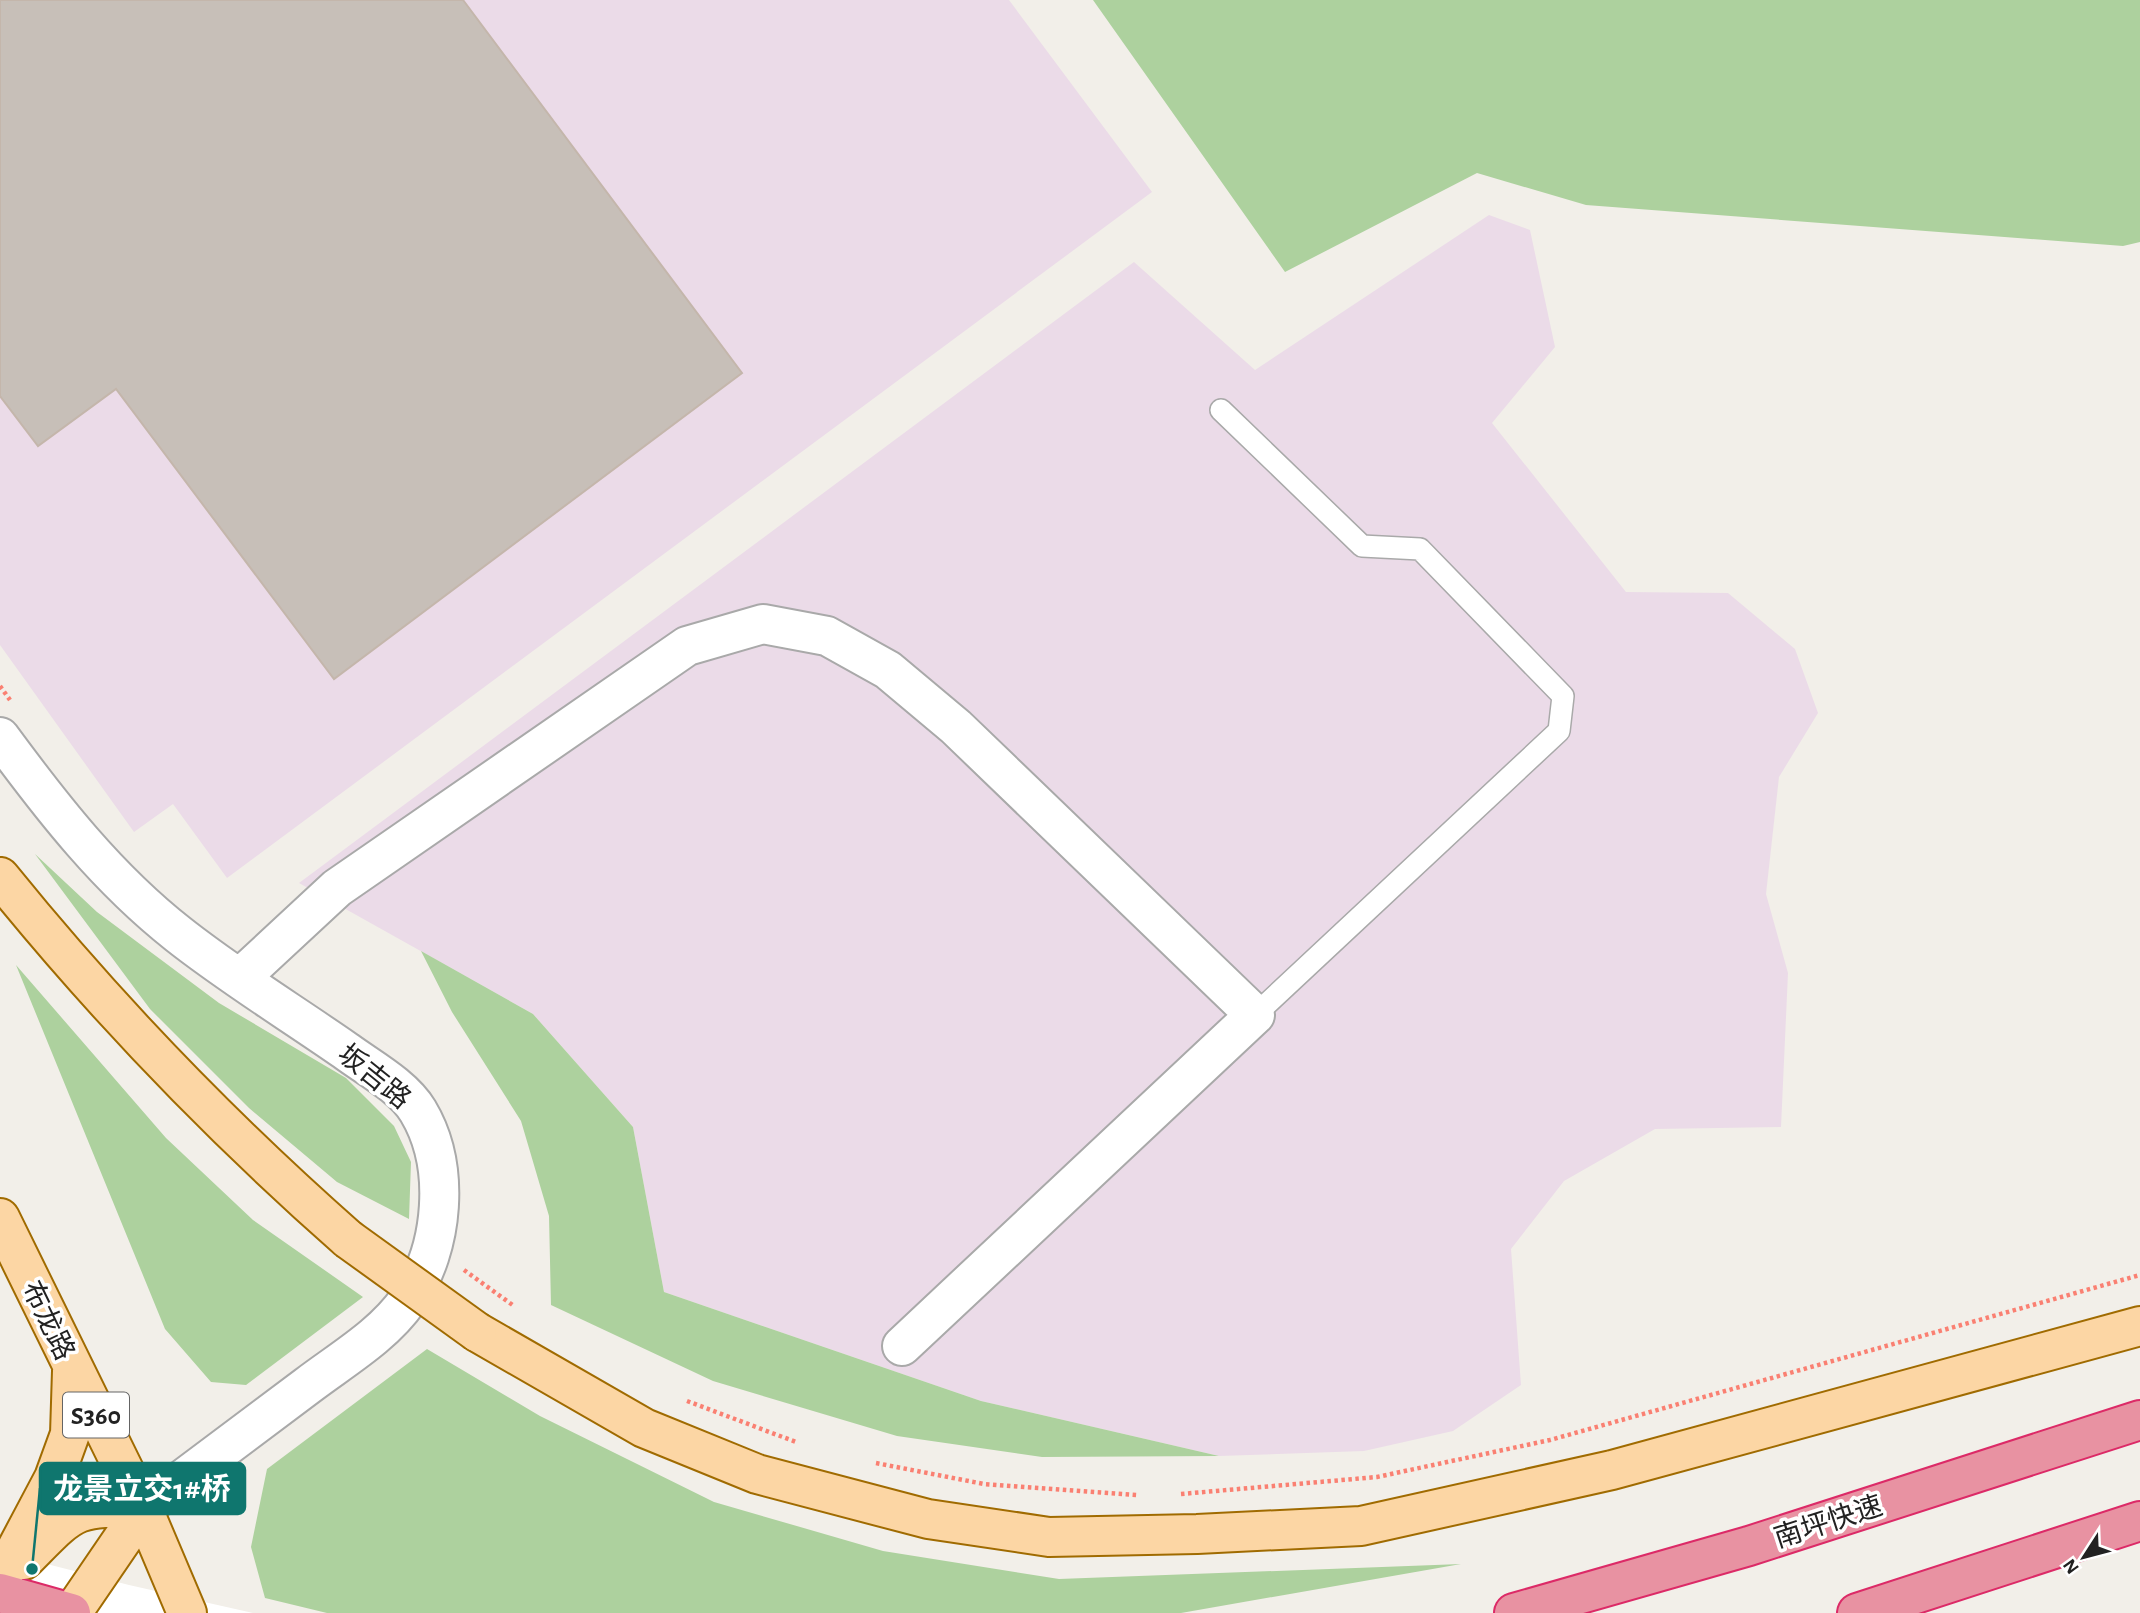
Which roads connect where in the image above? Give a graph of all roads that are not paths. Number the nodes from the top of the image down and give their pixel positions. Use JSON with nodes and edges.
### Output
{"nodes":[{"id":1,"x":1221,"y":410,"type":"dead end"},
{"id":2,"x":0,"y":737,"type":"edge"},
{"id":3,"x":0,"y":877,"type":"edge"},
{"id":4,"x":240,"y":978,"type":"junction"},
{"id":5,"x":1255,"y":1015,"type":"junction"},
{"id":6,"x":4,"y":1233,"type":"edge"},
{"id":7,"x":2140,"y":1326,"type":"edge"},
{"id":8,"x":902,"y":1346,"type":"dead end"},
{"id":9,"x":72,"y":1367,"type":"junction"},
{"id":10,"x":2140,"y":1420,"type":"edge"},
{"id":11,"x":143,"y":1509,"type":"junction"},
{"id":12,"x":2140,"y":1521,"type":"edge"},
{"id":13,"x":0,"y":1582,"type":"edge"},
{"id":14,"x":0,"y":1593,"type":"edge"},
{"id":15,"x":72,"y":1613,"type":"edge"},
{"id":16,"x":187,"y":1613,"type":"edge"},
{"id":17,"x":1514,"y":1613,"type":"edge"},
{"id":18,"x":1857,"y":1613,"type":"edge"}],
"edges":[{"from":1,"to":5,"type":"lane"},
{"from":2,"to":4,"type":"street","name":"坂吉路"},
{"from":3,"to":7,"type":"main road","bridge":true},
{"from":4,"to":5,"type":"street"},
{"from":4,"to":11,"type":"street","name":"坂吉路"},
{"from":5,"to":8,"type":"street"},
{"from":6,"to":9,"type":"main road","name":"布龙路","number":"S360"},
{"from":9,"to":11,"type":"main road","name":"布龙路","number":"S360"},
{"from":9,"to":13,"type":"main road"},
{"from":10,"to":17,"type":"highway","name":"南坪快速"},
{"from":11,"to":13,"type":"main road"},
{"from":11,"to":15,"type":"main road"},
{"from":11,"to":16,"type":"main road","name":"布龙路","number":"S360"},
{"from":12,"to":18,"type":"highway"},
{"from":14,"to":15,"type":"highway"}]}
